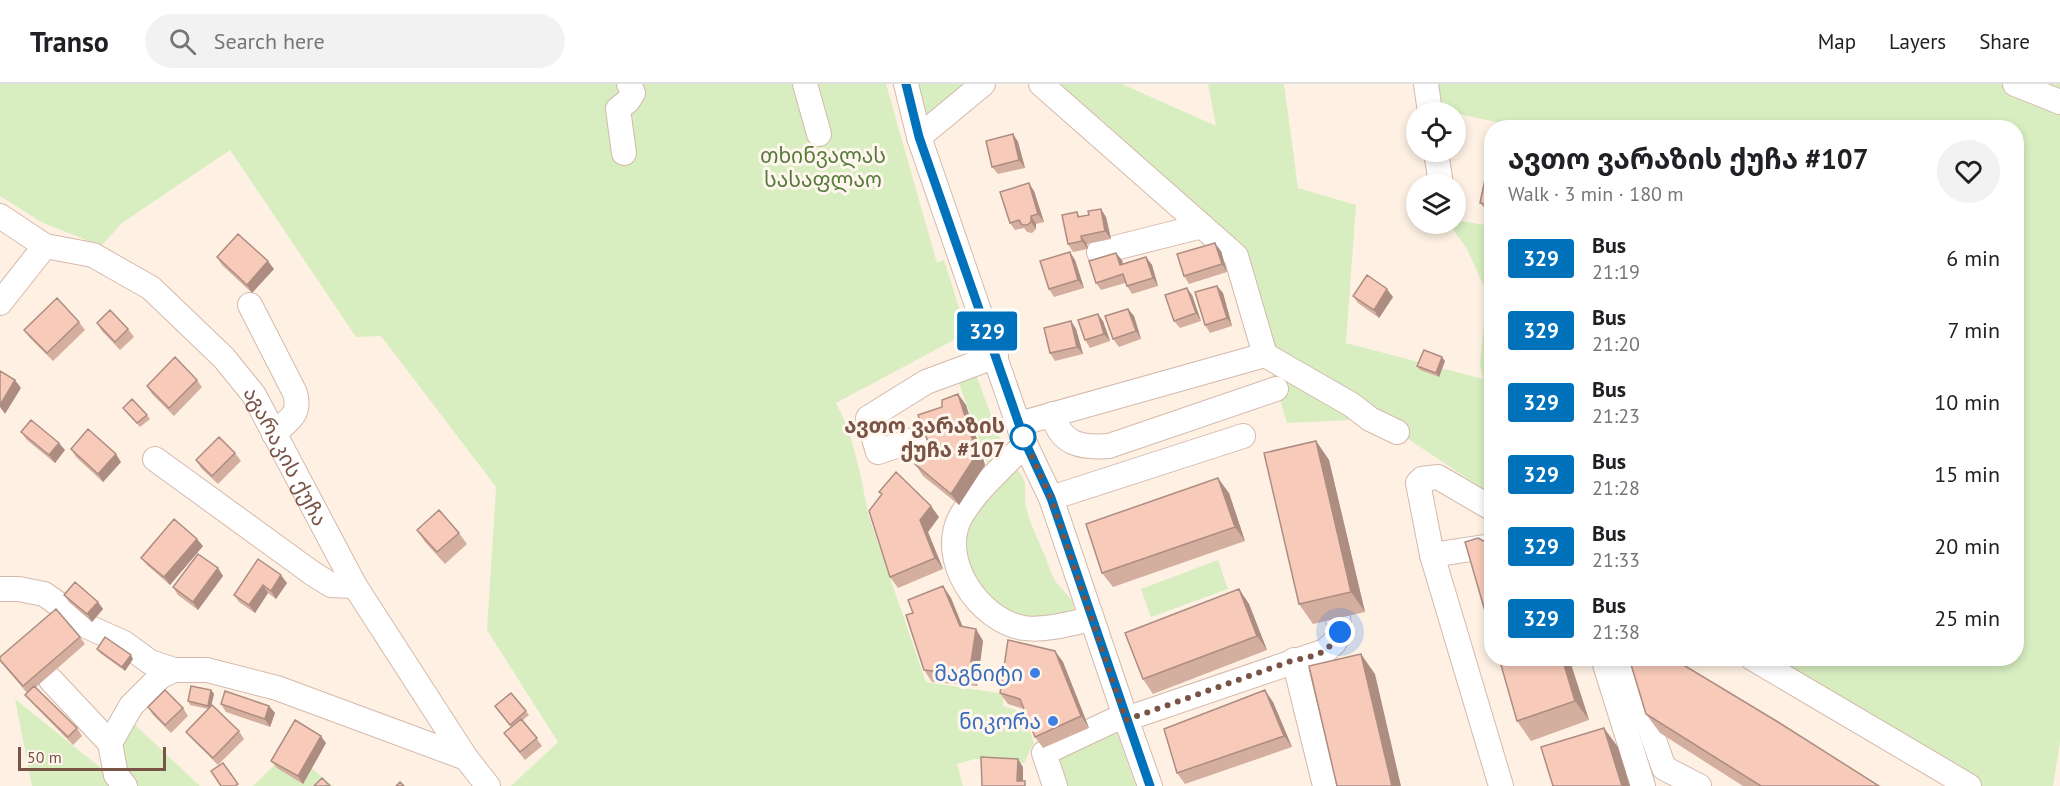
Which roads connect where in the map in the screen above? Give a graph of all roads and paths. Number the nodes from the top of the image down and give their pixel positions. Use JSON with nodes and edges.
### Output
{"nodes":[{"id":1,"x":629,"y":84,"type":"edge"},
{"id":2,"x":805,"y":84,"type":"edge"},
{"id":3,"x":906,"y":84,"type":"edge"},
{"id":4,"x":983,"y":84,"type":"edge"},
{"id":5,"x":1041,"y":84,"type":"edge"},
{"id":6,"x":1426,"y":84,"type":"edge"},
{"id":7,"x":2015,"y":84,"type":"edge"},
{"id":8,"x":1429,"y":102,"type":"edge"},
{"id":9,"x":2060,"y":102,"type":"edge"},
{"id":10,"x":819,"y":134,"type":"dead end"},
{"id":11,"x":919,"y":137,"type":"junction"},
{"id":12,"x":624,"y":153,"type":"dead end"},
{"id":13,"x":0,"y":216,"type":"edge"},
{"id":14,"x":1202,"y":226,"type":"junction"},
{"id":15,"x":45,"y":246,"type":"junction"},
{"id":16,"x":1099,"y":252,"type":"dead end"},
{"id":17,"x":0,"y":303,"type":"edge"},
{"id":18,"x":250,"y":305,"type":"dead end"},
{"id":19,"x":1265,"y":355,"type":"junction"},
{"id":20,"x":996,"y":356,"type":"junction"},
{"id":21,"x":1276,"y":389,"type":"dead end"},
{"id":22,"x":1053,"y":414,"type":"junction"},
{"id":23,"x":1397,"y":432,"type":"dead end"},
{"id":24,"x":274,"y":434,"type":"junction"},
{"id":25,"x":1022,"y":434,"type":"junction"},
{"id":26,"x":1243,"y":436,"type":"dead end"},
{"id":27,"x":914,"y":440,"type":"dead end"},
{"id":28,"x":155,"y":459,"type":"dead end"},
{"id":29,"x":1051,"y":498,"type":"junction"},
{"id":30,"x":1484,"y":504,"type":"edge"},
{"id":31,"x":1484,"y":547,"type":"edge"},
{"id":32,"x":1432,"y":555,"type":"junction"},
{"id":33,"x":356,"y":586,"type":"junction"},
{"id":34,"x":0,"y":590,"type":"edge"},
{"id":35,"x":1338,"y":618,"type":"edge"},
{"id":36,"x":1092,"y":619,"type":"junction"},
{"id":37,"x":1294,"y":660,"type":"junction"},
{"id":38,"x":1606,"y":666,"type":"edge"},
{"id":39,"x":1627,"y":666,"type":"edge"},
{"id":40,"x":1766,"y":666,"type":"edge"},
{"id":41,"x":174,"y":670,"type":"junction"},
{"id":42,"x":51,"y":680,"type":"dead end"},
{"id":43,"x":1126,"y":720,"type":"junction"},
{"id":44,"x":110,"y":743,"type":"junction"},
{"id":45,"x":466,"y":758,"type":"junction"},
{"id":46,"x":125,"y":786,"type":"edge"},
{"id":47,"x":488,"y":786,"type":"edge"},
{"id":48,"x":1055,"y":786,"type":"edge"},
{"id":49,"x":1150,"y":786,"type":"edge"},
{"id":50,"x":1325,"y":786,"type":"edge"},
{"id":51,"x":1501,"y":786,"type":"edge"},
{"id":52,"x":1643,"y":786,"type":"edge"},
{"id":53,"x":1699,"y":786,"type":"edge"},
{"id":54,"x":1969,"y":786,"type":"edge"}],
"edges":[{"from":1,"to":12,"type":"street"},
{"from":2,"to":10,"type":"street"},
{"from":3,"to":11,"type":"street"},
{"from":4,"to":11,"type":"street"},
{"from":5,"to":14,"type":"street"},
{"from":6,"to":8,"type":"street"},
{"from":7,"to":9,"type":"street"},
{"from":11,"to":20,"type":"street"},
{"from":13,"to":15,"type":"street","name":"აგარაკის ქუჩა"},
{"from":14,"to":16,"type":"street"},
{"from":14,"to":19,"type":"street"},
{"from":15,"to":17,"type":"street"},
{"from":15,"to":24,"type":"street","name":"აგარაკის ქუჩა"},
{"from":18,"to":24,"type":"street"},
{"from":19,"to":22,"type":"street"},
{"from":19,"to":23,"type":"street"},
{"from":20,"to":25,"type":"street"},
{"from":20,"to":27,"type":"street"},
{"from":21,"to":22,"type":"street"},
{"from":22,"to":25,"type":"street"},
{"from":24,"to":33,"type":"street","name":"აგარაკის ქუჩა"},
{"from":25,"to":29,"type":"street"},
{"from":25,"to":36,"type":"street"},
{"from":26,"to":29,"type":"street"},
{"from":28,"to":33,"type":"street"},
{"from":29,"to":36,"type":"street"},
{"from":30,"to":32,"type":"street"},
{"from":31,"to":32,"type":"street"},
{"from":32,"to":51,"type":"street"},
{"from":33,"to":45,"type":"street","name":"აგარაკის ქუჩა"},
{"from":34,"to":41,"type":"street"},
{"from":35,"to":37,"type":"street"},
{"from":36,"to":43,"type":"street"},
{"from":37,"to":43,"type":"street"},
{"from":37,"to":50,"type":"street"},
{"from":38,"to":52,"type":"street"},
{"from":39,"to":53,"type":"street"},
{"from":40,"to":54,"type":"street"},
{"from":41,"to":44,"type":"street"},
{"from":41,"to":45,"type":"street"},
{"from":42,"to":44,"type":"street"},
{"from":43,"to":48,"type":"street"},
{"from":43,"to":49,"type":"street"},
{"from":44,"to":46,"type":"street"},
{"from":45,"to":47,"type":"street","name":"აგარაკის ქუჩა"}]}
